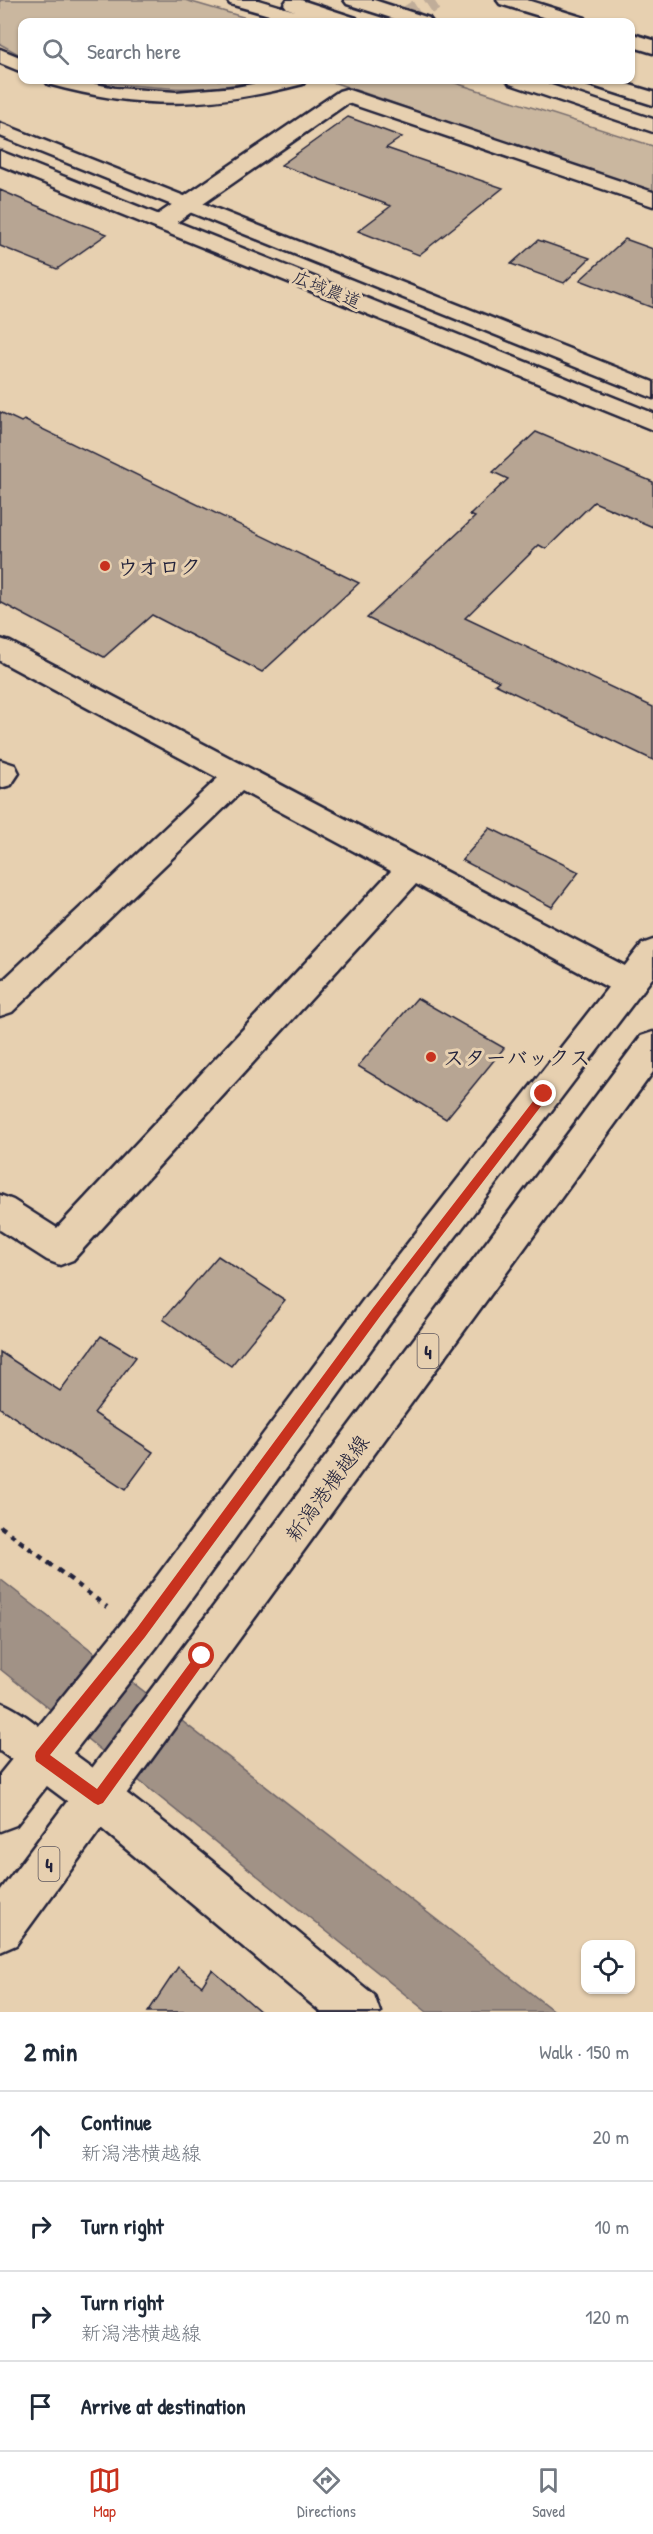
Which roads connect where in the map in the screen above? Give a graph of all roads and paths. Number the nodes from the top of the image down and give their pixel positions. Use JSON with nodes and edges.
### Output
{"nodes":[{"id":1,"x":237,"y":0,"type":"edge"},
{"id":2,"x":283,"y":0,"type":"edge"},
{"id":3,"x":354,"y":0,"type":"edge"},
{"id":4,"x":388,"y":0,"type":"edge"},
{"id":5,"x":507,"y":0,"type":"edge"},
{"id":6,"x":299,"y":18,"type":"edge"},
{"id":7,"x":337,"y":18,"type":"edge"},
{"id":8,"x":419,"y":18,"type":"edge"},
{"id":9,"x":424,"y":18,"type":"edge"},
{"id":10,"x":565,"y":18,"type":"edge"},
{"id":11,"x":635,"y":41,"type":"edge"},
{"id":12,"x":653,"y":47,"type":"edge"},
{"id":13,"x":0,"y":55,"type":"edge"},
{"id":14,"x":18,"y":64,"type":"edge"},
{"id":15,"x":70,"y":84,"type":"edge"},
{"id":16,"x":279,"y":84,"type":"edge"},
{"id":17,"x":518,"y":84,"type":"edge"},
{"id":18,"x":529,"y":84,"type":"edge"},
{"id":19,"x":608,"y":84,"type":"edge"},
{"id":20,"x":653,"y":99,"type":"edge"},
{"id":21,"x":602,"y":108,"type":"junction"},
{"id":22,"x":653,"y":126,"type":"edge"},
{"id":23,"x":0,"y":129,"type":"edge"},
{"id":24,"x":0,"y":157,"type":"edge"},
{"id":25,"x":653,"y":199,"type":"edge"},
{"id":26,"x":188,"y":204,"type":"junction"},
{"id":27,"x":162,"y":222,"type":"junction"},
{"id":28,"x":653,"y":391,"type":"edge"},
{"id":29,"x":653,"y":422,"type":"edge"},
{"id":30,"x":0,"y":649,"type":"edge"},
{"id":31,"x":0,"y":771,"type":"edge"},
{"id":32,"x":239,"y":776,"type":"junction"},
{"id":33,"x":0,"y":777,"type":"edge"},
{"id":34,"x":412,"y":868,"type":"junction"},
{"id":35,"x":653,"y":953,"type":"edge"},
{"id":36,"x":630,"y":984,"type":"junction"},
{"id":37,"x":0,"y":1003,"type":"edge"},
{"id":38,"x":653,"y":1046,"type":"edge"},
{"id":39,"x":0,"y":1210,"type":"edge"},
{"id":40,"x":0,"y":1526,"type":"edge"},
{"id":41,"x":141,"y":1633,"type":"junction"},
{"id":42,"x":0,"y":1723,"type":"edge"},
{"id":43,"x":41,"y":1756,"type":"junction"},
{"id":44,"x":98,"y":1798,"type":"junction"},
{"id":45,"x":0,"y":1809,"type":"edge"},
{"id":46,"x":0,"y":1929,"type":"edge"},
{"id":47,"x":357,"y":2012,"type":"edge"}],
"edges":[{"from":1,"to":6,"type":"main road"},
{"from":2,"to":7,"type":"main road"},
{"from":3,"to":8,"type":"main road"},
{"from":4,"to":9,"type":"main road"},
{"from":5,"to":10,"type":"main road"},
{"from":11,"to":12,"type":"main road"},
{"from":13,"to":14,"type":"main road"},
{"from":15,"to":16,"type":"main road"},
{"from":17,"to":21,"type":"main road"},
{"from":18,"to":21,"type":"main road"},
{"from":19,"to":20,"type":"main road"},
{"from":21,"to":22,"type":"main road"},
{"from":23,"to":26,"type":"main road","name":"広域農道"},
{"from":24,"to":27,"type":"main road","name":"広域農道"},
{"from":25,"to":26,"type":"main road"},
{"from":26,"to":27,"type":"main road"},
{"from":26,"to":28,"type":"main road","name":"広域農道"},
{"from":27,"to":29,"type":"main road","name":"広域農道"},
{"from":30,"to":32,"type":"main road"},
{"from":31,"to":33,"type":"main road"},
{"from":32,"to":34,"type":"main road"},
{"from":32,"to":37,"type":"main road"},
{"from":34,"to":36,"type":"main road"},
{"from":34,"to":39,"type":"main road"},
{"from":35,"to":36,"type":"main road"},
{"from":36,"to":41,"type":"main road"},
{"from":38,"to":44,"type":"main road","name":"新潟港横越線","number":"4"},
{"from":40,"to":41,"type":"path"},
{"from":41,"to":43,"type":"main road"},
{"from":42,"to":43,"type":"main road"},
{"from":43,"to":44,"type":"main road"},
{"from":43,"to":45,"type":"main road"},
{"from":44,"to":46,"type":"main road","name":"新潟港横越線","number":"4"},
{"from":44,"to":47,"type":"main road"}]}
